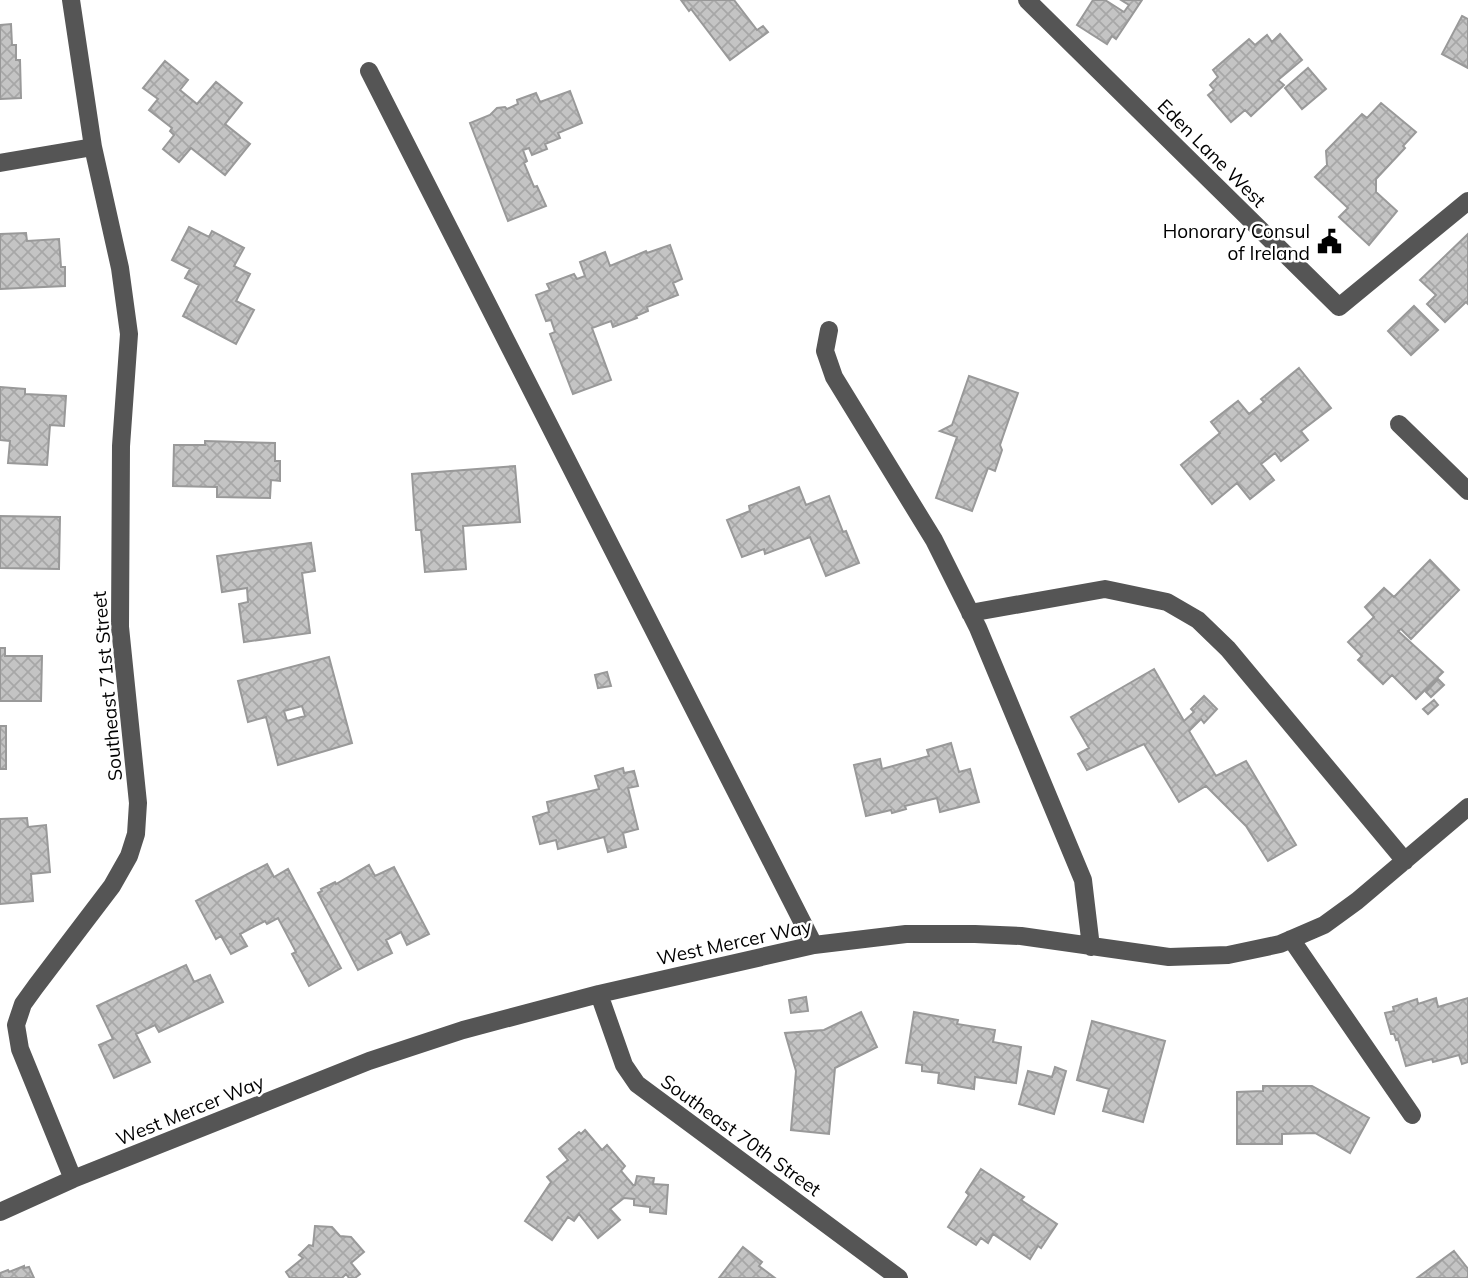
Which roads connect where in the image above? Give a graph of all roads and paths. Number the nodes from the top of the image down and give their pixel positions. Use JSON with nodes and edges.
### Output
{"nodes":[{"id":1,"x":71,"y":0,"type":"edge"},
{"id":2,"x":1027,"y":0,"type":"edge"},
{"id":3,"x":369,"y":71,"type":"dead end"},
{"id":4,"x":93,"y":147,"type":"junction"},
{"id":5,"x":0,"y":163,"type":"edge"},
{"id":6,"x":1468,"y":201,"type":"edge"},
{"id":7,"x":829,"y":330,"type":"dead end"},
{"id":8,"x":1399,"y":424,"type":"dead end"},
{"id":9,"x":1468,"y":491,"type":"edge"},
{"id":10,"x":970,"y":613,"type":"junction"},
{"id":11,"x":1468,"y":807,"type":"edge"},
{"id":12,"x":1405,"y":861,"type":"junction"},
{"id":13,"x":1291,"y":939,"type":"junction"},
{"id":14,"x":814,"y":945,"type":"junction"},
{"id":15,"x":1091,"y":947,"type":"junction"},
{"id":16,"x":599,"y":994,"type":"junction"},
{"id":17,"x":1412,"y":1115,"type":"dead end"},
{"id":18,"x":73,"y":1179,"type":"junction"},
{"id":19,"x":0,"y":1212,"type":"edge"},
{"id":20,"x":899,"y":1278,"type":"edge"}],
"edges":[{"from":1,"to":4,"type":"street","name":"Southeast 71st Street"},
{"from":2,"to":6,"type":"street","name":"Eden Lane West"},
{"from":3,"to":14,"type":"street"},
{"from":4,"to":5,"type":"street"},
{"from":4,"to":18,"type":"street","name":"Southeast 71st Street"},
{"from":7,"to":10,"type":"street"},
{"from":8,"to":9,"type":"street"},
{"from":10,"to":12,"type":"street"},
{"from":10,"to":15,"type":"street"},
{"from":11,"to":12,"type":"street","name":"West Mercer Way"},
{"from":12,"to":13,"type":"street","name":"West Mercer Way"},
{"from":13,"to":15,"type":"street","name":"West Mercer Way"},
{"from":13,"to":17,"type":"street"},
{"from":14,"to":15,"type":"street","name":"West Mercer Way"},
{"from":14,"to":16,"type":"street","name":"West Mercer Way"},
{"from":16,"to":18,"type":"street","name":"West Mercer Way"},
{"from":16,"to":20,"type":"street","name":"Southeast 70th Street"},
{"from":18,"to":19,"type":"street","name":"West Mercer Way"}]}
